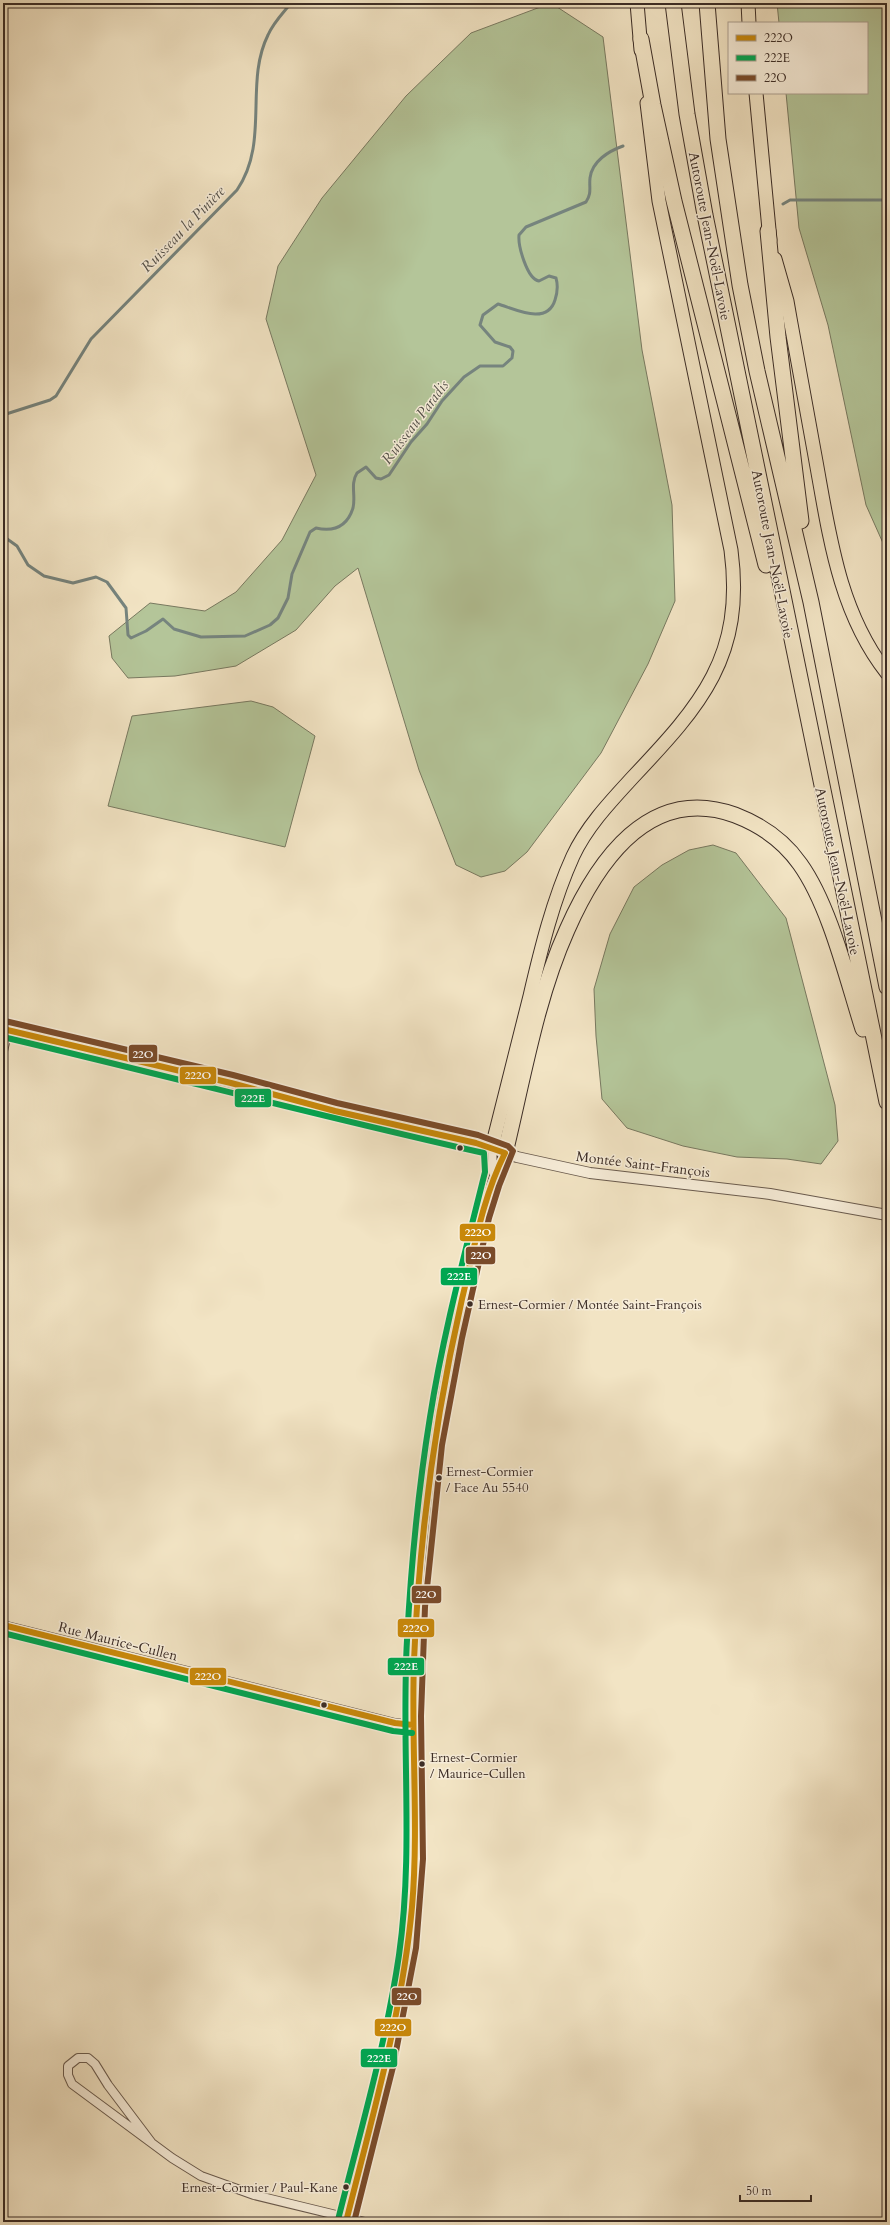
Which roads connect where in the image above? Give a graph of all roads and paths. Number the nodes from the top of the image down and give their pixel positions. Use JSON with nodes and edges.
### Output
{"nodes":[{"id":1,"x":637,"y":3,"type":"edge"},
{"id":2,"x":673,"y":3,"type":"edge"},
{"id":3,"x":707,"y":3,"type":"edge"},
{"id":4,"x":748,"y":3,"type":"edge"},
{"id":5,"x":749,"y":22,"type":"edge"},
{"id":6,"x":641,"y":39,"type":"junction"},
{"id":7,"x":756,"y":94,"type":"edge"},
{"id":8,"x":768,"y":231,"type":"junction"},
{"id":9,"x":811,"y":602,"type":"junction"},
{"id":10,"x":887,"y":673,"type":"edge"},
{"id":11,"x":810,"y":735,"type":"junction"},
{"id":12,"x":887,"y":987,"type":"edge"},
{"id":13,"x":6,"y":1030,"type":"edge"},
{"id":14,"x":3,"y":1051,"type":"edge"},
{"id":15,"x":887,"y":1103,"type":"edge"},
{"id":16,"x":498,"y":1150,"type":"junction"},
{"id":17,"x":493,"y":1173,"type":"junction"},
{"id":18,"x":884,"y":1215,"type":"edge"},
{"id":19,"x":3,"y":1625,"type":"edge"},
{"id":20,"x":413,"y":1725,"type":"junction"},
{"id":21,"x":151,"y":2142,"type":"junction"},
{"id":22,"x":346,"y":2220,"type":"edge"},
{"id":23,"x":365,"y":2222,"type":"edge"}],
"edges":[{"from":1,"to":6,"type":"highway"},
{"from":2,"to":11,"type":"highway","name":"Autoroute Jean-Noël-Lavoie"},
{"from":3,"to":9,"type":"highway","name":"Autoroute Jean-Noël-Lavoie"},
{"from":4,"to":5,"type":"highway"},
{"from":6,"to":11,"type":"highway"},
{"from":6,"to":16,"type":"highway"},
{"from":7,"to":8,"type":"highway"},
{"from":8,"to":9,"type":"highway"},
{"from":8,"to":10,"type":"highway"},
{"from":9,"to":12,"type":"highway","name":"Autoroute Jean-Noël-Lavoie"},
{"from":11,"to":15,"type":"highway","name":"Autoroute Jean-Noël-Lavoie"},
{"from":13,"to":14,"type":"street"},
{"from":13,"to":16,"type":"street","name":"Montée Saint-François"},
{"from":15,"to":16,"type":"highway"},
{"from":16,"to":17,"type":"street"},
{"from":16,"to":17,"type":"street"},
{"from":16,"to":18,"type":"street","name":"Montée Saint-François"},
{"from":17,"to":20,"type":"street"},
{"from":19,"to":20,"type":"street","name":"Rue Maurice-Cullen"},
{"from":20,"to":22,"type":"street"},
{"from":21,"to":21,"type":"street"},
{"from":21,"to":22,"type":"street"},
{"from":22,"to":23,"type":"street"}]}
